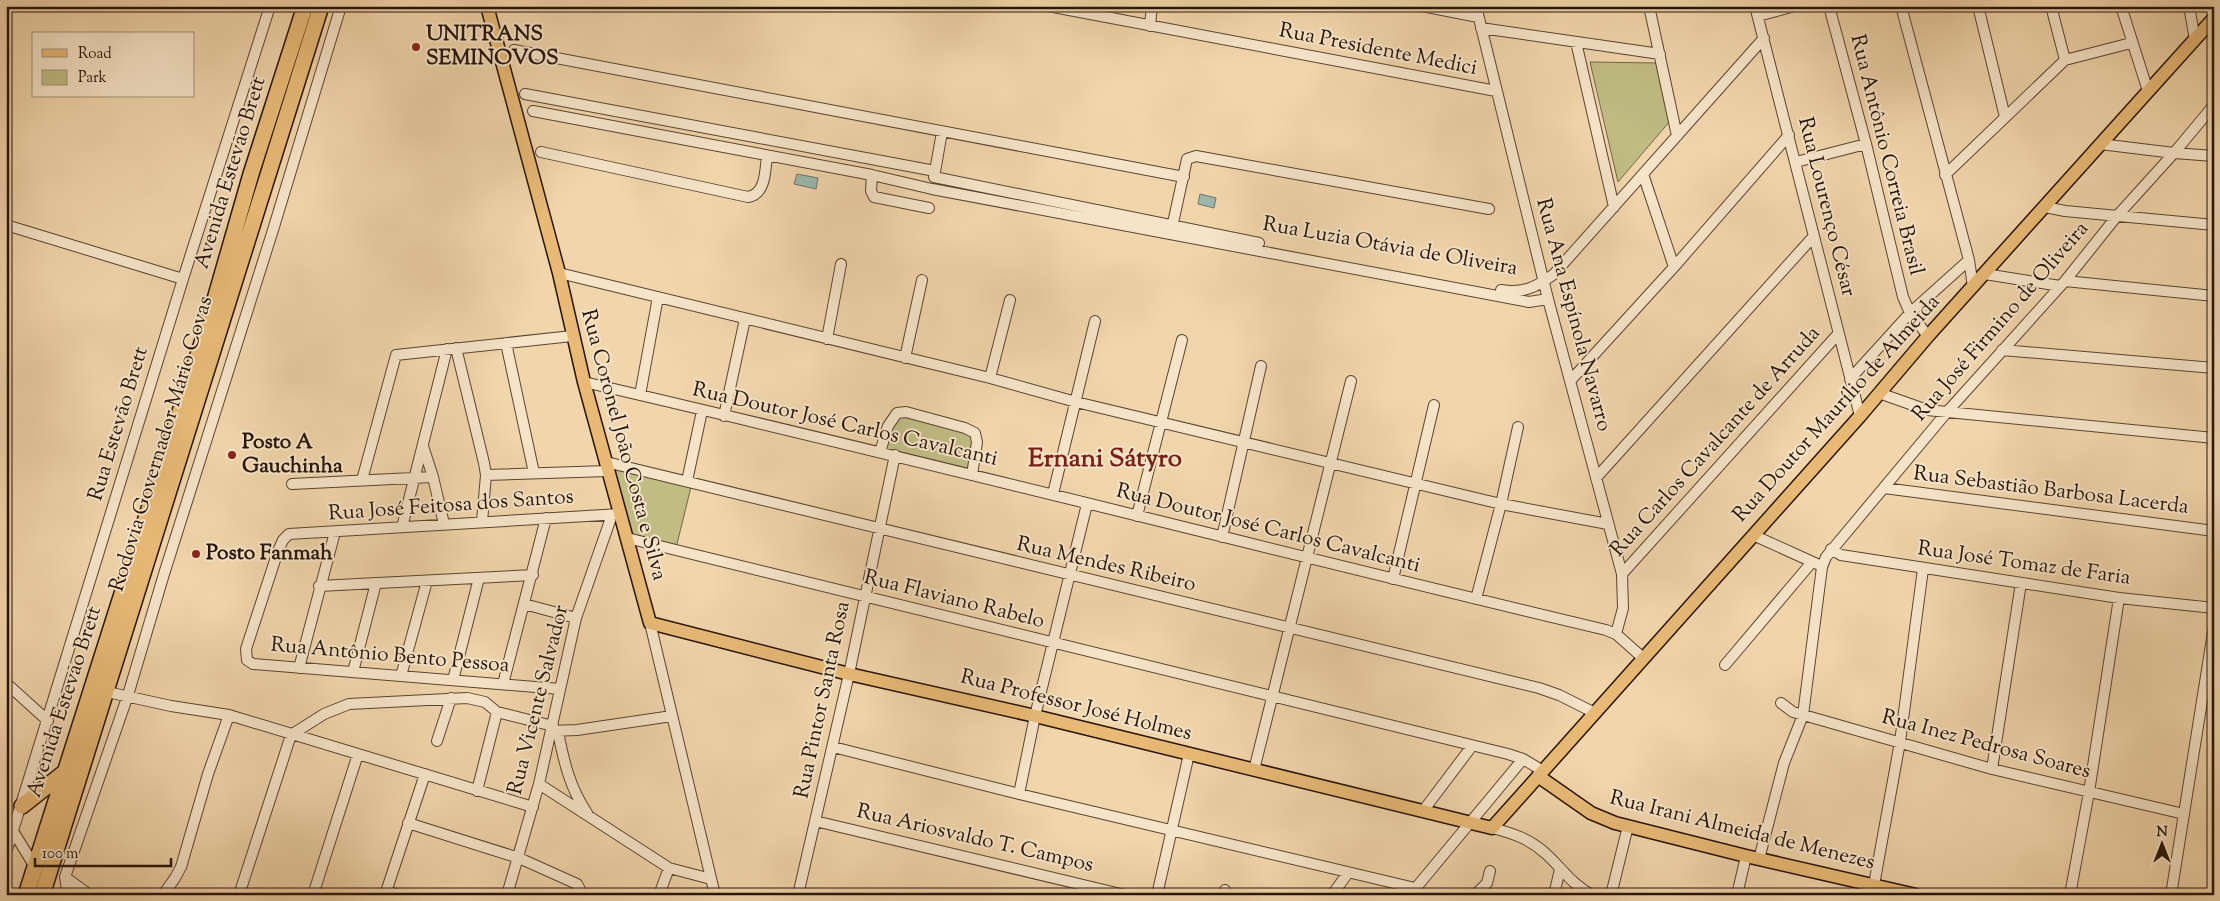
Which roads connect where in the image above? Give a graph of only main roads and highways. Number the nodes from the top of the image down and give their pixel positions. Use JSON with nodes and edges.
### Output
{"nodes":[{"id":1,"x":305,"y":6,"type":"edge"},
{"id":2,"x":321,"y":6,"type":"edge"},
{"id":3,"x":487,"y":6,"type":"edge"},
{"id":4,"x":2214,"y":18,"type":"edge"},
{"id":5,"x":650,"y":623,"type":"joint"},
{"id":6,"x":65,"y":772,"type":"junction"},
{"id":7,"x":1540,"y":774,"type":"junction"},
{"id":8,"x":22,"y":806,"type":"road end"},
{"id":9,"x":1492,"y":828,"type":"joint"},
{"id":10,"x":26,"y":895,"type":"edge"},
{"id":11,"x":42,"y":895,"type":"edge"},
{"id":12,"x":1916,"y":895,"type":"edge"}],
"edges":[{"from":1,"to":6,"type":"highway","name":"Avenida Estevāo Brett"},
{"from":2,"to":11,"type":"highway","name":"Rodovia Governador Mário Covas"},
{"from":3,"to":5,"type":"main road","name":"Rua Coronel João Costa e Silva"},
{"from":4,"to":7,"type":"main road","name":"Rua Doutor Maurílio de Almeida"},
{"from":5,"to":9,"type":"main road","name":"Rua Professor José Holmes"},
{"from":6,"to":8,"type":"highway"},
{"from":6,"to":10,"type":"highway","name":"Avenida Estevāo Brett"},
{"from":7,"to":9,"type":"main road","name":"Rua Doutor Maurílio de Almeida"},
{"from":7,"to":12,"type":"main road","name":"Rua Irani Almeida de Menezes"}]}
